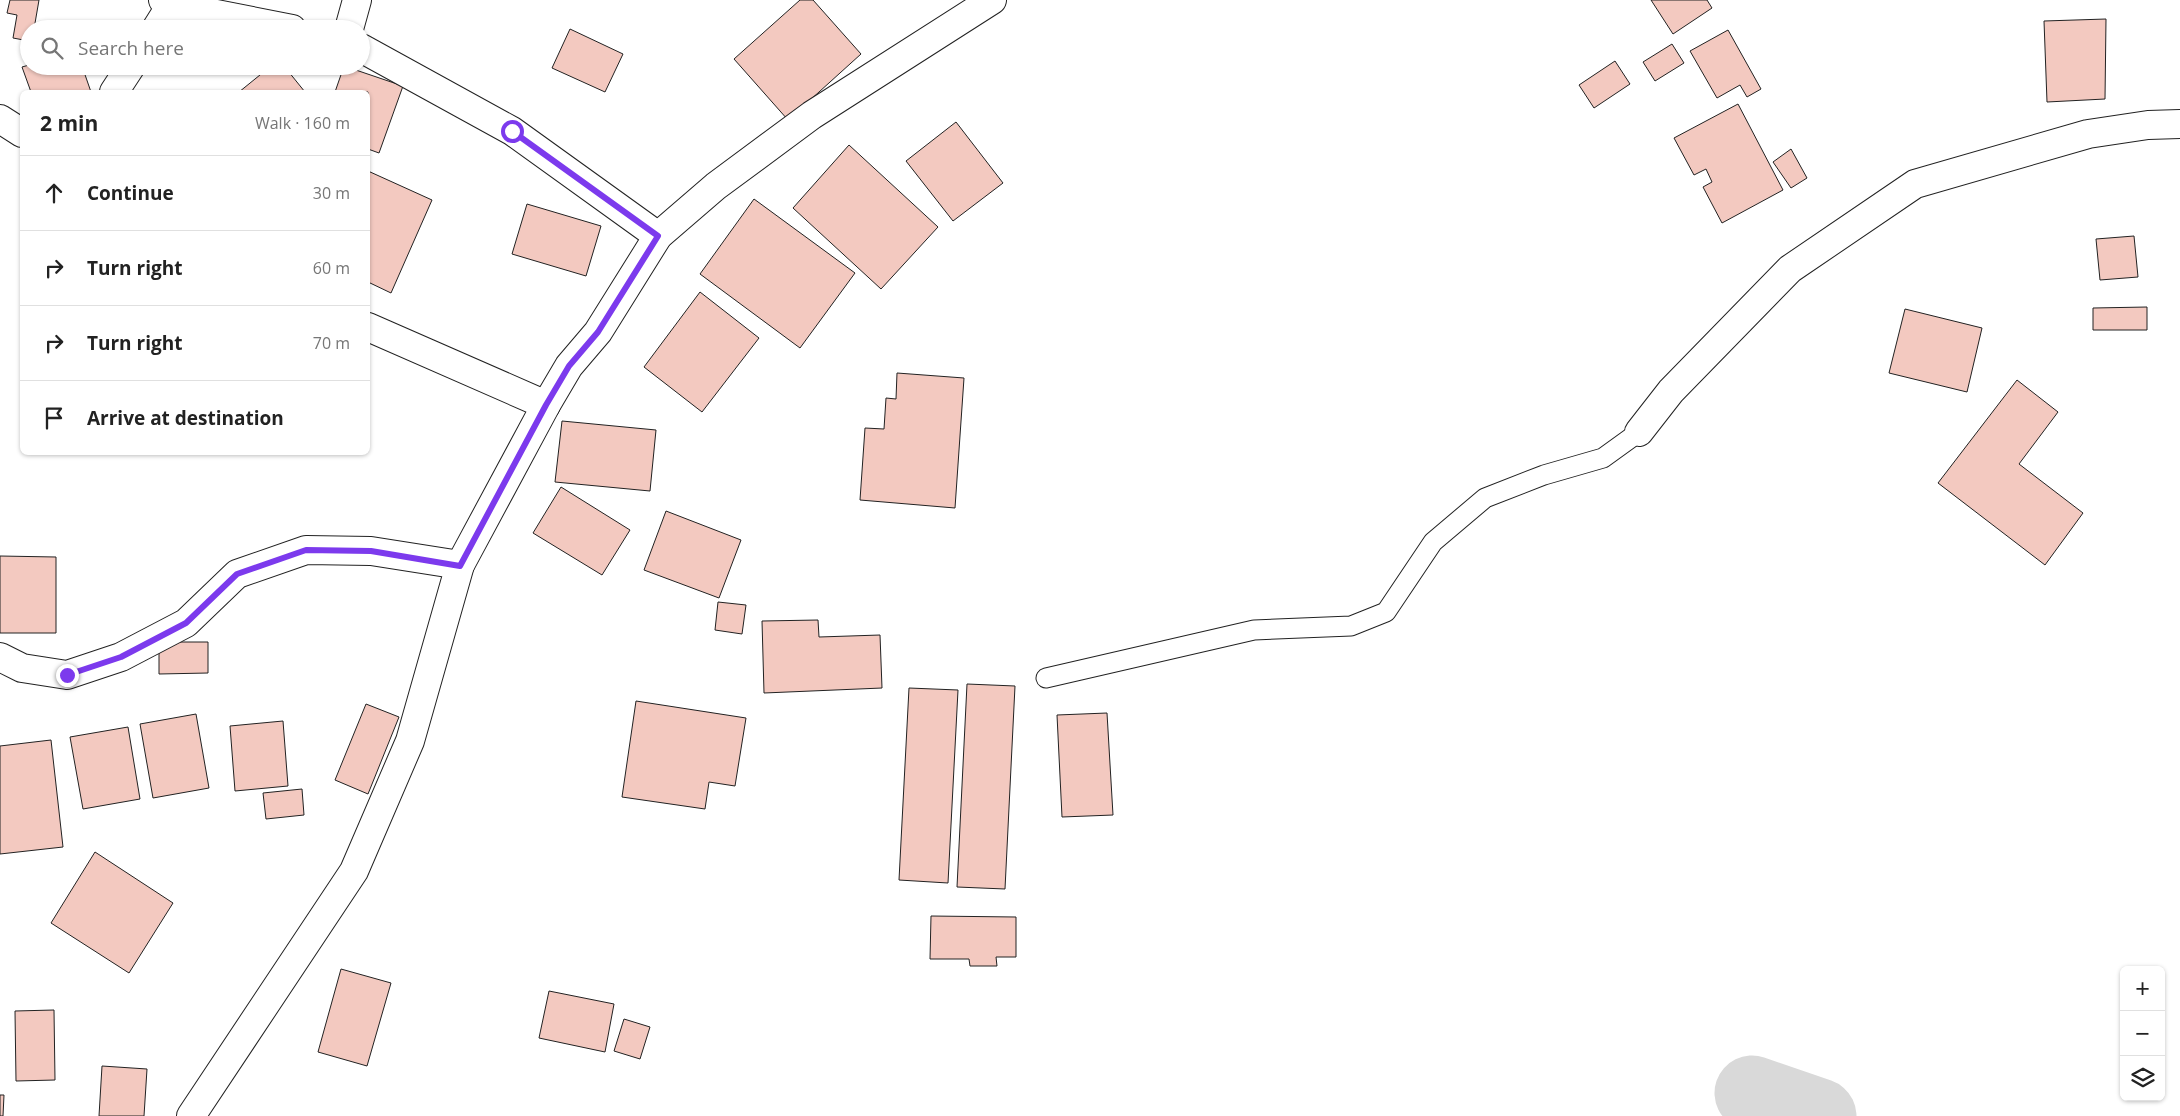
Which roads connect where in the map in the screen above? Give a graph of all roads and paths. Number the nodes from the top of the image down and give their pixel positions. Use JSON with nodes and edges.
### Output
{"nodes":[{"id":1,"x":357,"y":0,"type":"edge"},
{"id":2,"x":992,"y":0,"type":"edge"},
{"id":3,"x":167,"y":2,"type":"edge"},
{"id":4,"x":160,"y":20,"type":"edge"},
{"id":5,"x":250,"y":20,"type":"edge"},
{"id":6,"x":351,"y":20,"type":"edge"},
{"id":7,"x":370,"y":53,"type":"edge"},
{"id":8,"x":126,"y":75,"type":"edge"},
{"id":9,"x":115,"y":90,"type":"edge"},
{"id":10,"x":0,"y":119,"type":"edge"},
{"id":11,"x":2180,"y":124,"type":"edge"},
{"id":12,"x":20,"y":132,"type":"edge"},
{"id":13,"x":658,"y":236,"type":"junction"},
{"id":14,"x":370,"y":328,"type":"edge"},
{"id":15,"x":546,"y":405,"type":"junction"},
{"id":16,"x":1639,"y":432,"type":"joint"},
{"id":17,"x":460,"y":566,"type":"junction"},
{"id":18,"x":0,"y":657,"type":"edge"},
{"id":19,"x":1046,"y":678,"type":"dead end"},
{"id":20,"x":191,"y":1116,"type":"edge"}],
"edges":[{"from":1,"to":6,"type":"street"},
{"from":2,"to":13,"type":"street"},
{"from":3,"to":4,"type":"street"},
{"from":3,"to":5,"type":"street"},
{"from":7,"to":13,"type":"street"},
{"from":8,"to":9,"type":"street"},
{"from":10,"to":12,"type":"street"},
{"from":11,"to":16,"type":"street"},
{"from":13,"to":15,"type":"street"},
{"from":14,"to":15,"type":"street"},
{"from":15,"to":17,"type":"street"},
{"from":16,"to":19,"type":"lane"},
{"from":17,"to":18,"type":"street"},
{"from":17,"to":20,"type":"street"}]}
